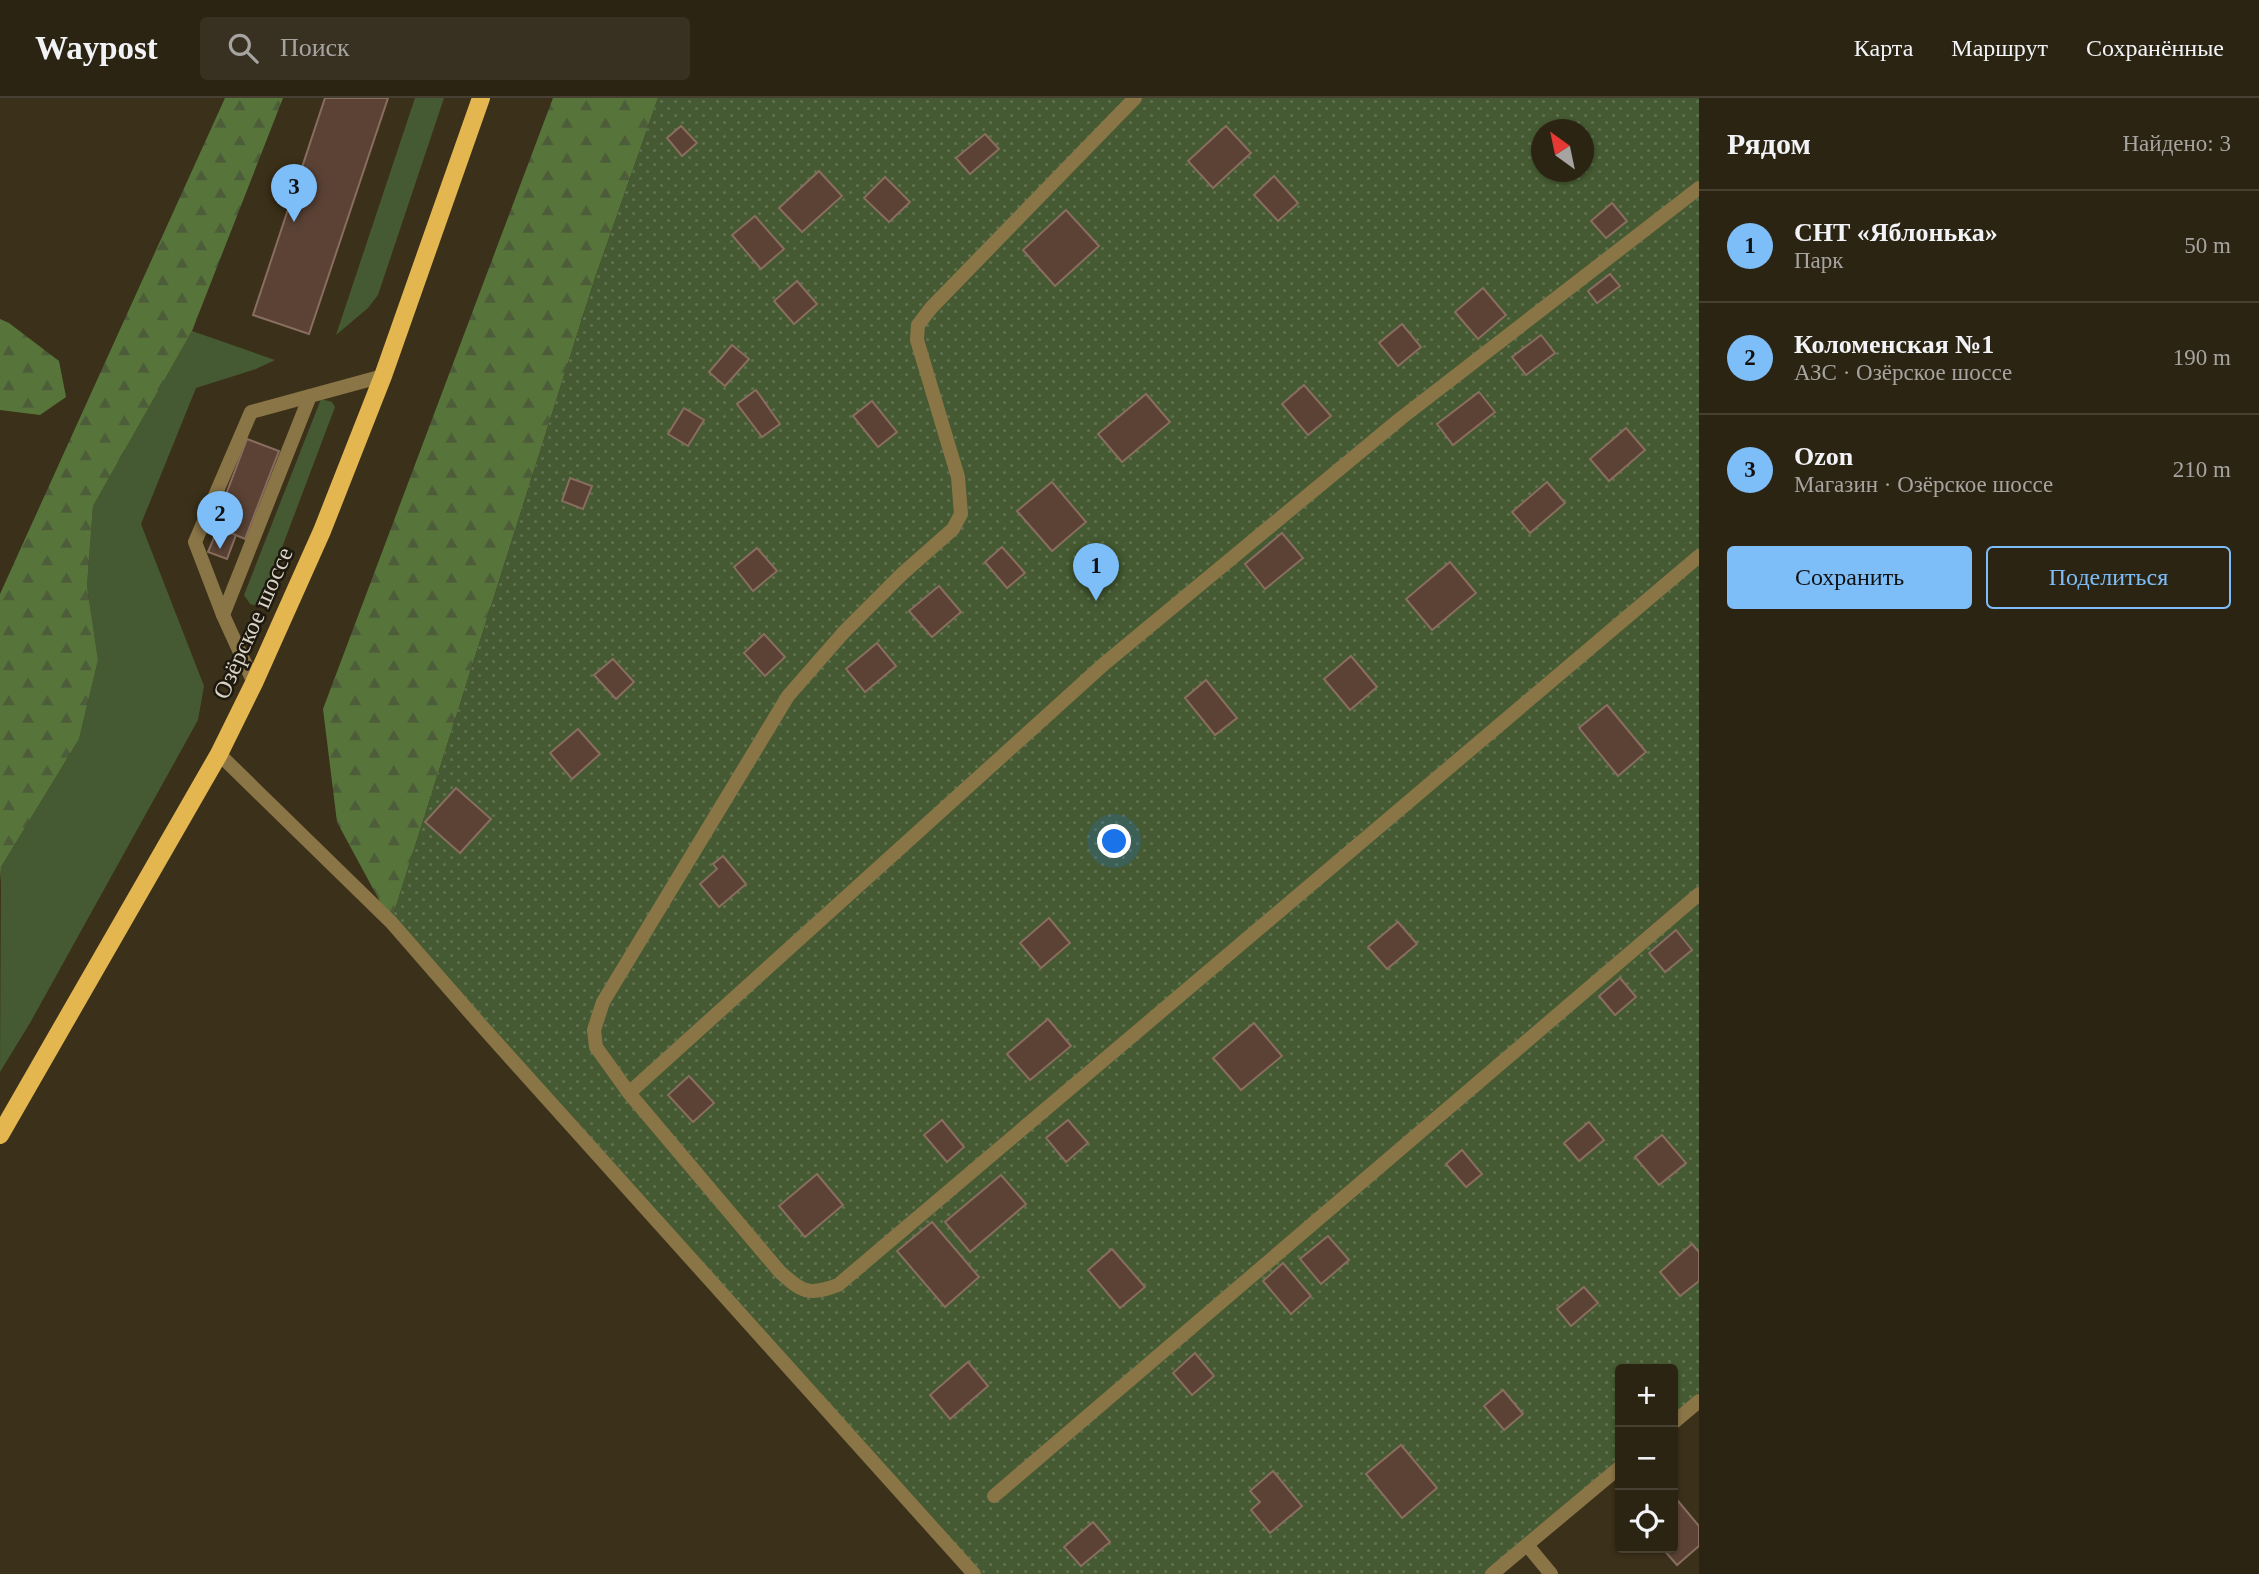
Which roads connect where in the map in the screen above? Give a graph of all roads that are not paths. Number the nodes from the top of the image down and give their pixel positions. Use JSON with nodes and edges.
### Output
{"nodes":[{"id":1,"x":481,"y":98,"type":"edge"},
{"id":2,"x":1135,"y":98,"type":"edge"},
{"id":3,"x":1699,"y":188,"type":"edge"},
{"id":4,"x":383,"y":376,"type":"junction"},
{"id":5,"x":310,"y":396,"type":"junction"},
{"id":6,"x":1699,"y":556,"type":"edge"},
{"id":7,"x":223,"y":615,"type":"junction"},
{"id":8,"x":254,"y":683,"type":"junction"},
{"id":9,"x":219,"y":754,"type":"junction"},
{"id":10,"x":1699,"y":894,"type":"edge"},
{"id":11,"x":629,"y":1093,"type":"junction"},
{"id":12,"x":0,"y":1135,"type":"edge"},
{"id":13,"x":1699,"y":1401,"type":"edge"},
{"id":14,"x":1678,"y":1419,"type":"edge"},
{"id":15,"x":1615,"y":1471,"type":"edge"},
{"id":16,"x":994,"y":1496,"type":"dead end"},
{"id":17,"x":1527,"y":1545,"type":"junction"},
{"id":18,"x":974,"y":1574,"type":"edge"},
{"id":19,"x":1492,"y":1574,"type":"edge"},
{"id":20,"x":1551,"y":1574,"type":"edge"}],
"edges":[{"from":1,"to":4,"type":"main road","name":"Озёрское шоссе"},
{"from":2,"to":11,"type":"street"},
{"from":3,"to":11,"type":"street"},
{"from":4,"to":5,"type":"street"},
{"from":4,"to":8,"type":"main road","name":"Озёрское шоссе"},
{"from":5,"to":7,"type":"street"},
{"from":5,"to":7,"type":"street"},
{"from":6,"to":11,"type":"street"},
{"from":7,"to":8,"type":"street"},
{"from":8,"to":9,"type":"main road","name":"Озёрское шоссе"},
{"from":9,"to":12,"type":"main road","name":"Озёрское шоссе"},
{"from":9,"to":18,"type":"street"},
{"from":10,"to":16,"type":"street"},
{"from":13,"to":14,"type":"street"},
{"from":15,"to":17,"type":"street"},
{"from":17,"to":19,"type":"street"},
{"from":17,"to":20,"type":"street"}]}
